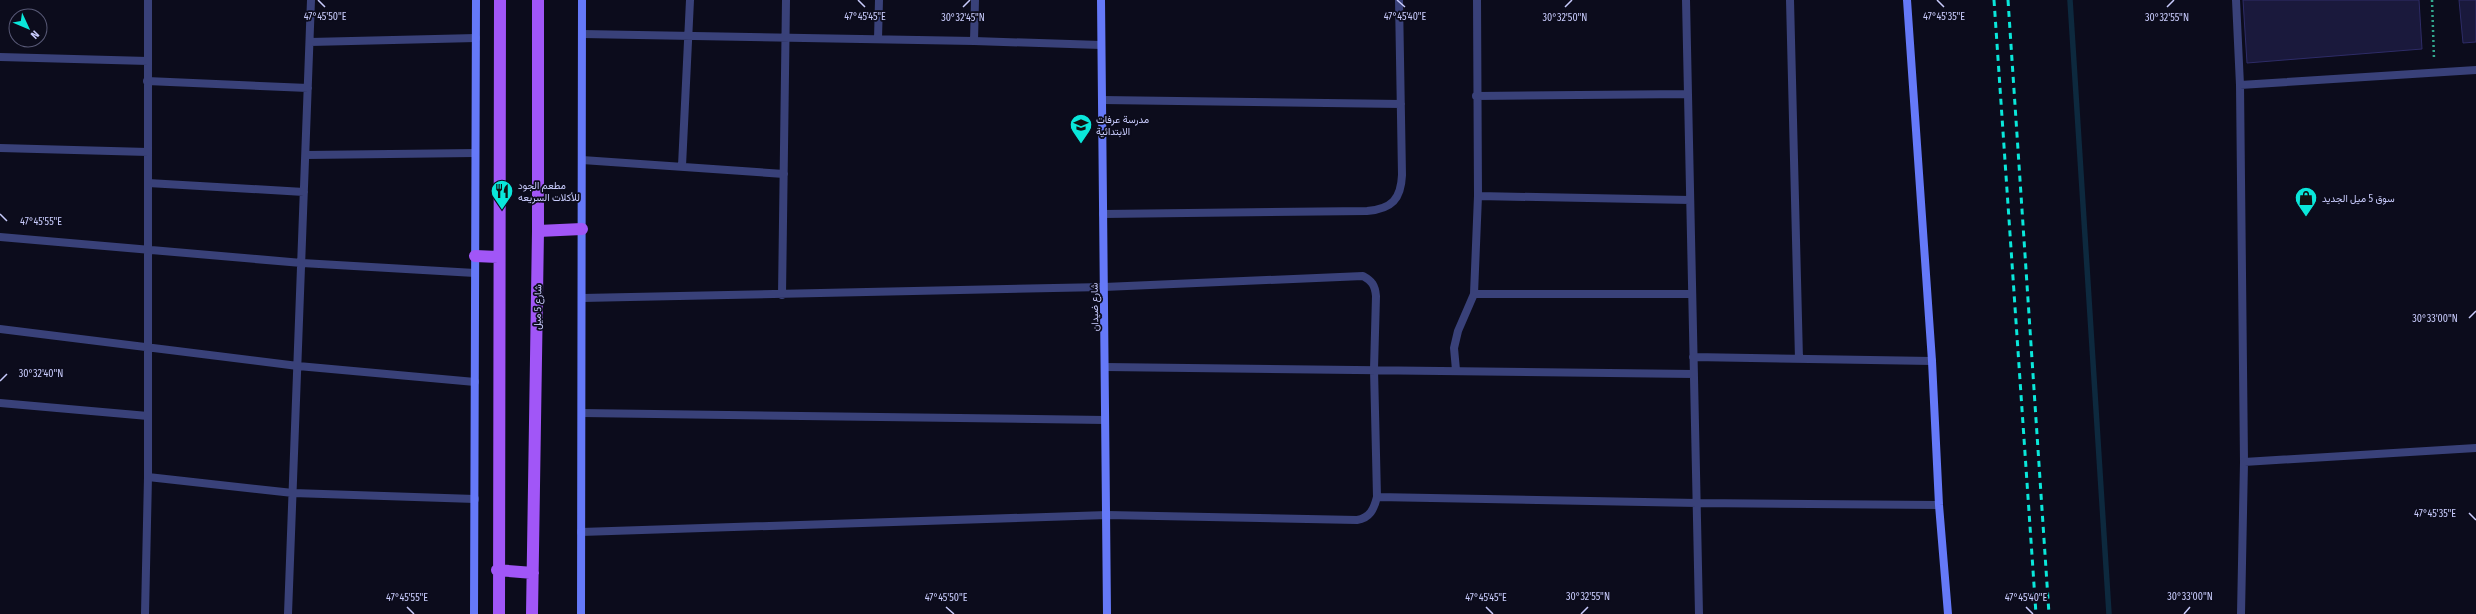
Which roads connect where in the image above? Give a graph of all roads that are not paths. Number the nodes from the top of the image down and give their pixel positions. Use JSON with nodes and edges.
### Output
{"nodes":[{"id":1,"x":148,"y":0,"type":"edge"},
{"id":2,"x":312,"y":0,"type":"edge"},
{"id":3,"x":476,"y":0,"type":"edge"},
{"id":4,"x":500,"y":0,"type":"edge"},
{"id":5,"x":538,"y":0,"type":"edge"},
{"id":6,"x":582,"y":0,"type":"edge"},
{"id":7,"x":690,"y":0,"type":"edge"},
{"id":8,"x":786,"y":0,"type":"edge"},
{"id":9,"x":879,"y":0,"type":"edge"},
{"id":10,"x":975,"y":0,"type":"edge"},
{"id":11,"x":1101,"y":0,"type":"edge"},
{"id":12,"x":1398,"y":0,"type":"edge"},
{"id":13,"x":1477,"y":0,"type":"edge"},
{"id":14,"x":1686,"y":0,"type":"edge"},
{"id":15,"x":1790,"y":0,"type":"edge"},
{"id":16,"x":1907,"y":0,"type":"edge"},
{"id":17,"x":2236,"y":0,"type":"edge"},
{"id":18,"x":582,"y":34,"type":"junction"},
{"id":19,"x":689,"y":36,"type":"junction"},
{"id":20,"x":476,"y":38,"type":"junction"},
{"id":21,"x":786,"y":38,"type":"junction"},
{"id":22,"x":878,"y":39,"type":"junction"},
{"id":23,"x":974,"y":41,"type":"junction"},
{"id":24,"x":310,"y":42,"type":"junction"},
{"id":25,"x":1101,"y":45,"type":"junction"},
{"id":26,"x":0,"y":57,"type":"edge"},
{"id":27,"x":148,"y":61,"type":"junction"},
{"id":28,"x":2476,"y":70,"type":"edge"},
{"id":29,"x":148,"y":80,"type":"junction"},
{"id":30,"x":2240,"y":85,"type":"junction"},
{"id":31,"x":308,"y":88,"type":"junction"},
{"id":32,"x":1688,"y":94,"type":"junction"},
{"id":33,"x":1476,"y":96,"type":"junction"},
{"id":34,"x":1102,"y":100,"type":"junction"},
{"id":35,"x":1400,"y":104,"type":"junction"},
{"id":36,"x":0,"y":148,"type":"edge"},
{"id":37,"x":148,"y":152,"type":"junction"},
{"id":38,"x":476,"y":153,"type":"junction"},
{"id":39,"x":306,"y":155,"type":"junction"},
{"id":40,"x":582,"y":160,"type":"junction"},
{"id":41,"x":682,"y":166,"type":"junction"},
{"id":42,"x":784,"y":174,"type":"junction"},
{"id":43,"x":148,"y":183,"type":"junction"},
{"id":44,"x":304,"y":192,"type":"junction"},
{"id":45,"x":1478,"y":196,"type":"junction"},
{"id":46,"x":1690,"y":200,"type":"junction"},
{"id":47,"x":1103,"y":214,"type":"junction"},
{"id":48,"x":582,"y":229,"type":"junction"},
{"id":49,"x":538,"y":231,"type":"junction"},
{"id":50,"x":0,"y":237,"type":"edge"},
{"id":51,"x":148,"y":248,"type":"junction"},
{"id":52,"x":475,"y":256,"type":"junction"},
{"id":53,"x":498,"y":257,"type":"junction"},
{"id":54,"x":302,"y":263,"type":"junction"},
{"id":55,"x":475,"y":273,"type":"junction"},
{"id":56,"x":1104,"y":287,"type":"junction"},
{"id":57,"x":1474,"y":294,"type":"junction"},
{"id":58,"x":1692,"y":294,"type":"junction"},
{"id":59,"x":782,"y":295,"type":"junction"},
{"id":60,"x":582,"y":298,"type":"junction"},
{"id":61,"x":0,"y":329,"type":"edge"},
{"id":62,"x":148,"y":347,"type":"junction"},
{"id":63,"x":1694,"y":357,"type":"junction"},
{"id":64,"x":1799,"y":359,"type":"junction"},
{"id":65,"x":1932,"y":362,"type":"junction"},
{"id":66,"x":298,"y":366,"type":"junction"},
{"id":67,"x":1105,"y":368,"type":"junction"},
{"id":68,"x":1374,"y":369,"type":"junction"},
{"id":69,"x":1456,"y":370,"type":"junction"},
{"id":70,"x":1694,"y":374,"type":"junction"},
{"id":71,"x":475,"y":382,"type":"junction"},
{"id":72,"x":0,"y":403,"type":"edge"},
{"id":73,"x":582,"y":413,"type":"junction"},
{"id":74,"x":148,"y":416,"type":"junction"},
{"id":75,"x":1105,"y":420,"type":"junction"},
{"id":76,"x":2476,"y":448,"type":"edge"},
{"id":77,"x":2244,"y":462,"type":"junction"},
{"id":78,"x":148,"y":477,"type":"junction"},
{"id":79,"x":293,"y":493,"type":"junction"},
{"id":80,"x":1377,"y":497,"type":"junction"},
{"id":81,"x":475,"y":500,"type":"junction"},
{"id":82,"x":1697,"y":503,"type":"junction"},
{"id":83,"x":1939,"y":504,"type":"junction"},
{"id":84,"x":1107,"y":515,"type":"junction"},
{"id":85,"x":581,"y":532,"type":"junction"},
{"id":86,"x":497,"y":570,"type":"junction"},
{"id":87,"x":533,"y":572,"type":"junction"},
{"id":88,"x":145,"y":614,"type":"edge"},
{"id":89,"x":288,"y":614,"type":"edge"},
{"id":90,"x":474,"y":614,"type":"edge"},
{"id":91,"x":498,"y":614,"type":"edge"},
{"id":92,"x":532,"y":614,"type":"edge"},
{"id":93,"x":581,"y":614,"type":"edge"},
{"id":94,"x":1108,"y":614,"type":"edge"},
{"id":95,"x":1699,"y":614,"type":"edge"},
{"id":96,"x":1948,"y":614,"type":"edge"},
{"id":97,"x":2241,"y":614,"type":"edge"}],
"edges":[{"from":1,"to":27,"type":"street"},
{"from":2,"to":24,"type":"street"},
{"from":3,"to":20,"type":"street"},
{"from":4,"to":53,"type":"main road"},
{"from":5,"to":49,"type":"main road","name":"شارع 5 ميل"},
{"from":6,"to":18,"type":"street"},
{"from":7,"to":19,"type":"street"},
{"from":8,"to":21,"type":"street"},
{"from":9,"to":22,"type":"street"},
{"from":10,"to":23,"type":"street"},
{"from":11,"to":25,"type":"street","name":"شارع ضيدان"},
{"from":12,"to":35,"type":"street"},
{"from":13,"to":33,"type":"street"},
{"from":14,"to":32,"type":"street"},
{"from":15,"to":64,"type":"street"},
{"from":16,"to":65,"type":"street"},
{"from":17,"to":30,"type":"street"},
{"from":18,"to":19,"type":"street"},
{"from":18,"to":40,"type":"street"},
{"from":19,"to":21,"type":"street"},
{"from":19,"to":41,"type":"street"},
{"from":20,"to":24,"type":"street"},
{"from":20,"to":38,"type":"street"},
{"from":21,"to":22,"type":"street"},
{"from":21,"to":42,"type":"street"},
{"from":22,"to":23,"type":"street"},
{"from":23,"to":25,"type":"street"},
{"from":24,"to":31,"type":"street"},
{"from":25,"to":34,"type":"street","name":"شارع ضيدان"},
{"from":26,"to":27,"type":"street"},
{"from":27,"to":29,"type":"street"},
{"from":28,"to":30,"type":"street"},
{"from":29,"to":31,"type":"street"},
{"from":29,"to":37,"type":"street"},
{"from":30,"to":77,"type":"street"},
{"from":31,"to":39,"type":"street"},
{"from":32,"to":33,"type":"street"},
{"from":32,"to":46,"type":"street"},
{"from":33,"to":45,"type":"street"},
{"from":34,"to":35,"type":"street"},
{"from":34,"to":47,"type":"street","name":"شارع ضيدان"},
{"from":35,"to":47,"type":"street"},
{"from":36,"to":37,"type":"street"},
{"from":37,"to":43,"type":"street"},
{"from":38,"to":39,"type":"street"},
{"from":38,"to":52,"type":"street"},
{"from":39,"to":44,"type":"street"},
{"from":40,"to":41,"type":"street"},
{"from":40,"to":48,"type":"street"},
{"from":41,"to":42,"type":"street"},
{"from":42,"to":59,"type":"street"},
{"from":43,"to":44,"type":"street"},
{"from":43,"to":51,"type":"street"},
{"from":44,"to":54,"type":"street"},
{"from":45,"to":46,"type":"street"},
{"from":45,"to":57,"type":"street"},
{"from":46,"to":58,"type":"street"},
{"from":47,"to":56,"type":"street","name":"شارع ضيدان"},
{"from":48,"to":49,"type":"main road"},
{"from":48,"to":60,"type":"street"},
{"from":49,"to":87,"type":"main road","name":"شارع 5 ميل"},
{"from":50,"to":51,"type":"street"},
{"from":51,"to":54,"type":"street"},
{"from":51,"to":62,"type":"street"},
{"from":52,"to":53,"type":"main road"},
{"from":52,"to":55,"type":"street"},
{"from":53,"to":86,"type":"main road"},
{"from":54,"to":55,"type":"street"},
{"from":54,"to":66,"type":"street"},
{"from":55,"to":71,"type":"street"},
{"from":56,"to":59,"type":"street"},
{"from":56,"to":67,"type":"street","name":"شارع ضيدان"},
{"from":56,"to":68,"type":"street"},
{"from":57,"to":58,"type":"street"},
{"from":57,"to":69,"type":"street"},
{"from":58,"to":63,"type":"street"},
{"from":59,"to":60,"type":"street"},
{"from":60,"to":73,"type":"street"},
{"from":61,"to":62,"type":"street"},
{"from":62,"to":66,"type":"street"},
{"from":62,"to":74,"type":"street"},
{"from":63,"to":64,"type":"street"},
{"from":63,"to":70,"type":"street"},
{"from":64,"to":65,"type":"street"},
{"from":65,"to":83,"type":"street"},
{"from":66,"to":71,"type":"street"},
{"from":66,"to":79,"type":"street"},
{"from":67,"to":68,"type":"street"},
{"from":67,"to":75,"type":"street","name":"شارع ضيدان"},
{"from":68,"to":69,"type":"street"},
{"from":68,"to":80,"type":"street"},
{"from":69,"to":70,"type":"street"},
{"from":70,"to":82,"type":"street"},
{"from":71,"to":81,"type":"street"},
{"from":72,"to":74,"type":"street"},
{"from":73,"to":75,"type":"street"},
{"from":73,"to":85,"type":"street"},
{"from":74,"to":78,"type":"street"},
{"from":75,"to":84,"type":"street","name":"شارع ضيدان"},
{"from":76,"to":77,"type":"street"},
{"from":77,"to":97,"type":"street"},
{"from":78,"to":79,"type":"street"},
{"from":78,"to":88,"type":"street"},
{"from":79,"to":81,"type":"street"},
{"from":79,"to":89,"type":"street"},
{"from":80,"to":82,"type":"street"},
{"from":80,"to":84,"type":"street"},
{"from":81,"to":90,"type":"street"},
{"from":82,"to":83,"type":"street"},
{"from":82,"to":95,"type":"street"},
{"from":83,"to":96,"type":"street"},
{"from":84,"to":85,"type":"street"},
{"from":84,"to":94,"type":"street","name":"شارع ضيدان"},
{"from":85,"to":93,"type":"street"},
{"from":86,"to":87,"type":"main road"},
{"from":86,"to":91,"type":"main road"},
{"from":87,"to":92,"type":"main road","name":"شارع 5 ميل"}]}
